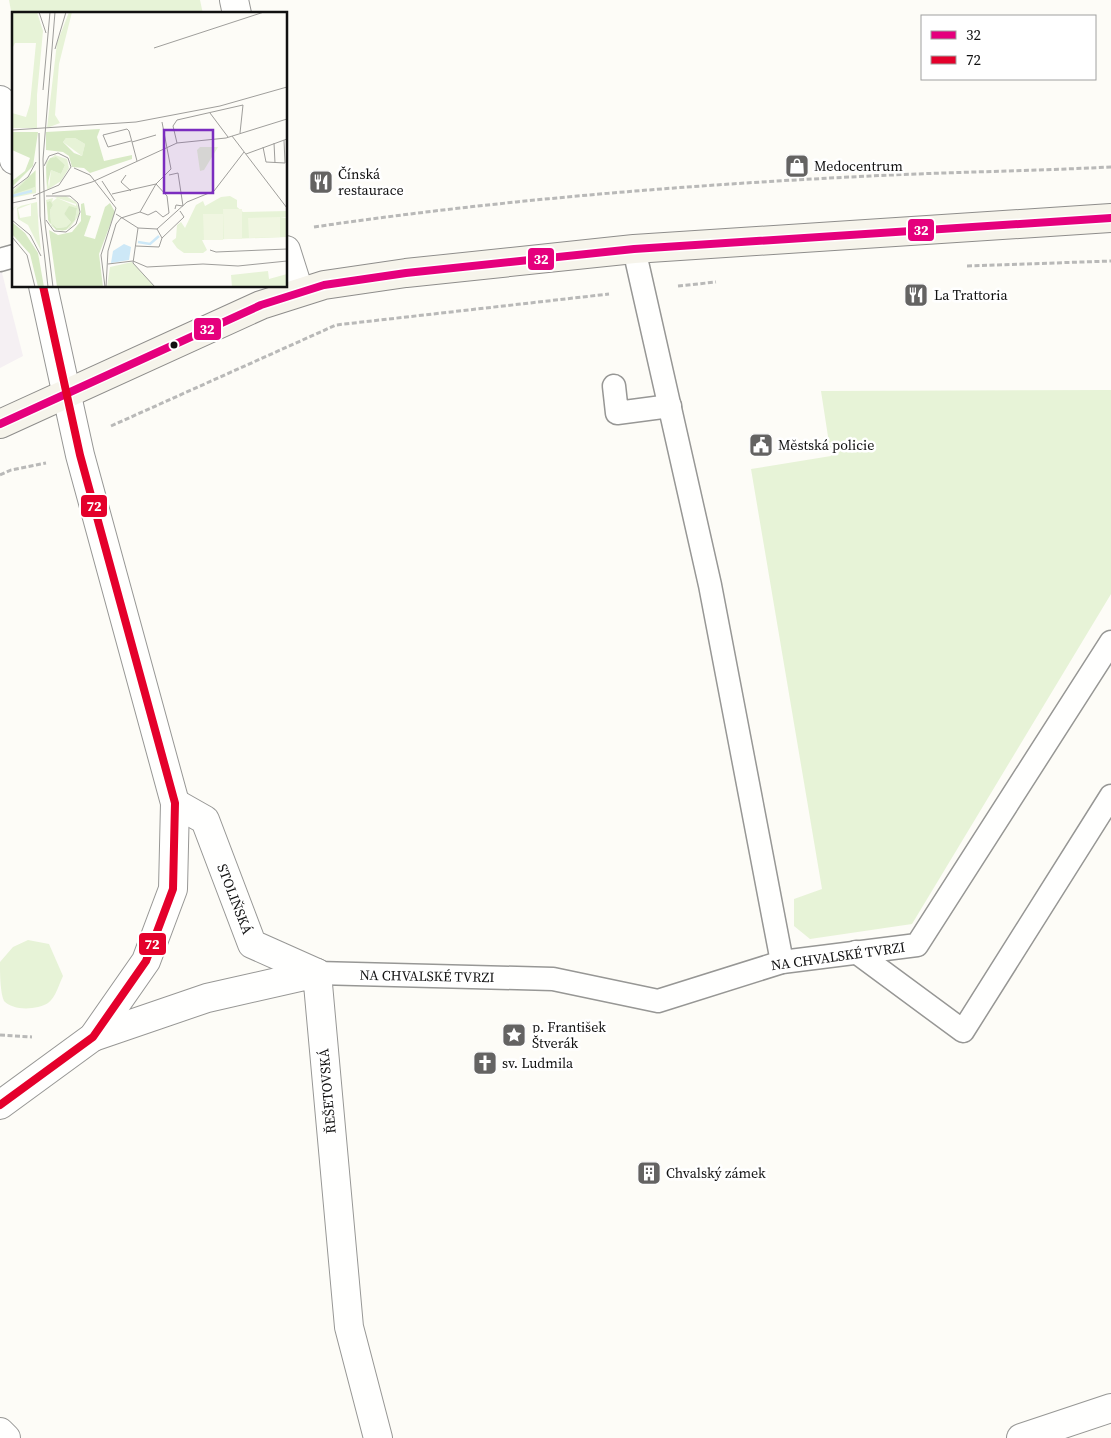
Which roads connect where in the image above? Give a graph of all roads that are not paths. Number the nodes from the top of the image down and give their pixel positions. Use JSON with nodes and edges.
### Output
{"nodes":[{"id":1,"x":0,"y":100,"type":"edge"},
{"id":2,"x":12,"y":151,"type":"edge"},
{"id":3,"x":1111,"y":218,"type":"edge"},
{"id":4,"x":634,"y":249,"type":"junction"},
{"id":5,"x":288,"y":256,"type":"edge"},
{"id":6,"x":43,"y":288,"type":"edge"},
{"id":7,"x":300,"y":291,"type":"junction"},
{"id":8,"x":614,"y":386,"type":"dead end"},
{"id":9,"x":66,"y":393,"type":"junction"},
{"id":10,"x":670,"y":406,"type":"junction"},
{"id":11,"x":0,"y":424,"type":"edge"},
{"id":12,"x":1111,"y":642,"type":"edge"},
{"id":13,"x":1111,"y":796,"type":"edge"},
{"id":14,"x":175,"y":803,"type":"junction"},
{"id":15,"x":856,"y":952,"type":"junction"},
{"id":16,"x":782,"y":962,"type":"junction"},
{"id":17,"x":317,"y":974,"type":"junction"},
{"id":18,"x":93,"y":1037,"type":"junction"},
{"id":19,"x":0,"y":1105,"type":"edge"},
{"id":20,"x":1111,"y":1408,"type":"edge"},
{"id":21,"x":0,"y":1432,"type":"edge"},
{"id":22,"x":6,"y":1438,"type":"edge"},
{"id":23,"x":378,"y":1438,"type":"edge"},
{"id":24,"x":1021,"y":1438,"type":"edge"}],
"edges":[{"from":1,"to":2,"type":"street"},
{"from":3,"to":4,"type":"main road"},
{"from":4,"to":7,"type":"main road"},
{"from":4,"to":10,"type":"lane"},
{"from":5,"to":7,"type":"street"},
{"from":6,"to":9,"type":"street"},
{"from":7,"to":9,"type":"main road"},
{"from":8,"to":10,"type":"lane"},
{"from":9,"to":11,"type":"main road"},
{"from":9,"to":14,"type":"street"},
{"from":10,"to":16,"type":"lane"},
{"from":12,"to":15,"type":"lane","name":"NA CHVALSKÉ TVRZI"},
{"from":13,"to":15,"type":"lane"},
{"from":14,"to":17,"type":"street","name":"STOLIŇSKÁ"},
{"from":14,"to":18,"type":"street"},
{"from":15,"to":16,"type":"lane","name":"NA CHVALSKÉ TVRZI"},
{"from":16,"to":17,"type":"lane","name":"NA CHVALSKÉ TVRZI"},
{"from":17,"to":18,"type":"street"},
{"from":17,"to":23,"type":"street","name":"ŘEŠETOVSKÁ"},
{"from":18,"to":19,"type":"street"},
{"from":20,"to":24,"type":"street"},
{"from":21,"to":22,"type":"street"}]}
